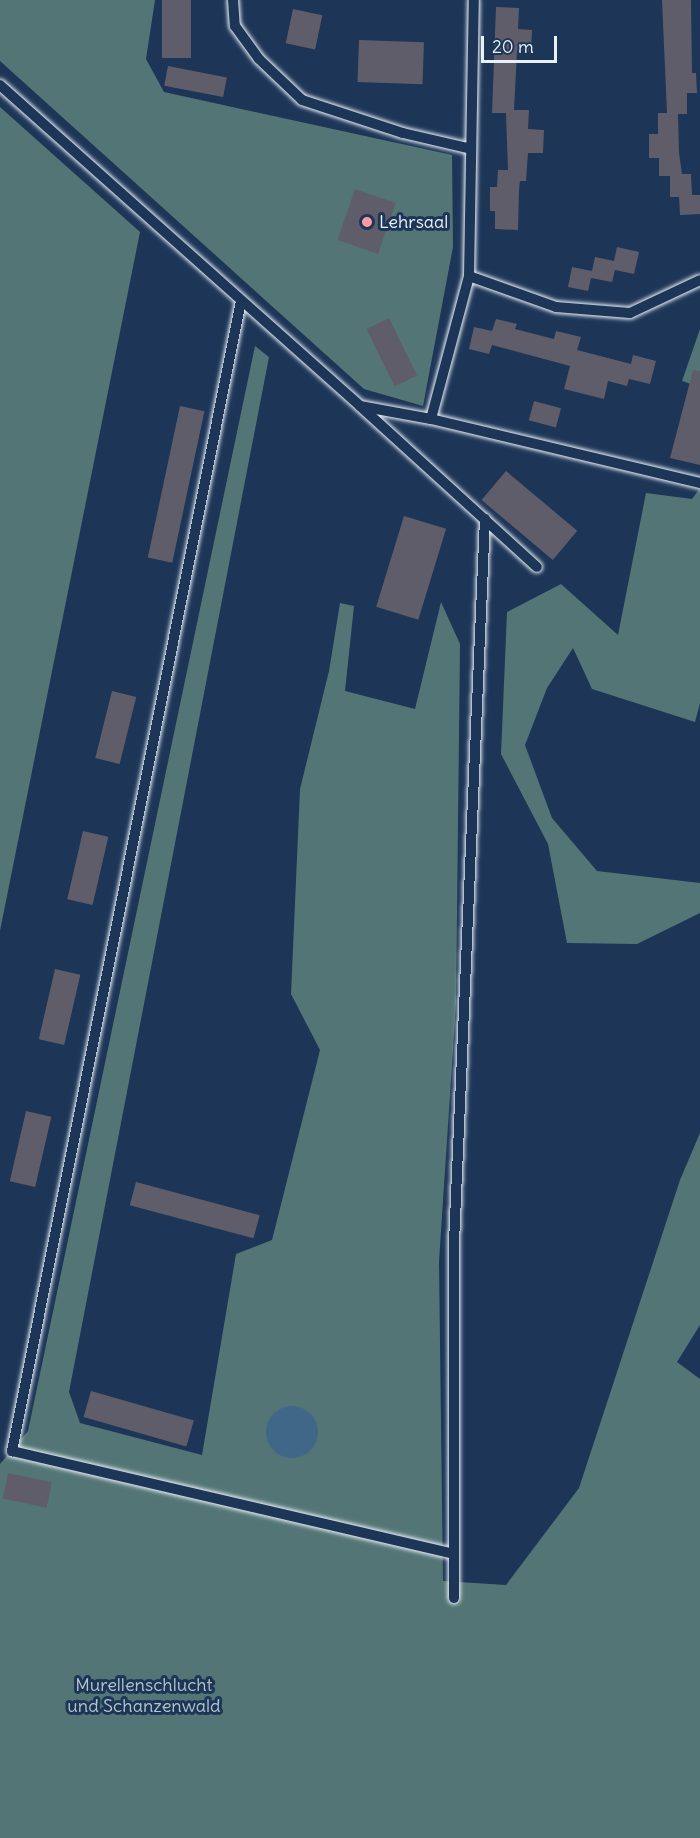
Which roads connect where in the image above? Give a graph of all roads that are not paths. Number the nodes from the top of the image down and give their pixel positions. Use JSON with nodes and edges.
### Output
{"nodes":[{"id":1,"x":233,"y":0,"type":"edge"},
{"id":2,"x":474,"y":0,"type":"edge"},
{"id":3,"x":0,"y":85,"type":"edge"},
{"id":4,"x":471,"y":149,"type":"junction"},
{"id":5,"x":469,"y":276,"type":"junction"},
{"id":6,"x":700,"y":280,"type":"edge"},
{"id":7,"x":241,"y":301,"type":"junction"},
{"id":8,"x":360,"y":406,"type":"junction"},
{"id":9,"x":431,"y":419,"type":"junction"},
{"id":10,"x":700,"y":483,"type":"edge"},
{"id":11,"x":485,"y":519,"type":"junction"},
{"id":12,"x":537,"y":567,"type":"dead end"},
{"id":13,"x":453,"y":1554,"type":"junction"},
{"id":14,"x":454,"y":1598,"type":"dead end"}],
"edges":[{"from":1,"to":4,"type":"lane"},
{"from":2,"to":4,"type":"lane"},
{"from":3,"to":7,"type":"lane"},
{"from":4,"to":5,"type":"lane"},
{"from":5,"to":6,"type":"lane"},
{"from":5,"to":9,"type":"lane"},
{"from":7,"to":8,"type":"lane"},
{"from":7,"to":13,"type":"lane"},
{"from":8,"to":9,"type":"lane"},
{"from":8,"to":11,"type":"lane"},
{"from":9,"to":10,"type":"lane"},
{"from":11,"to":12,"type":"lane"},
{"from":11,"to":13,"type":"lane"},
{"from":13,"to":14,"type":"lane"}]}
